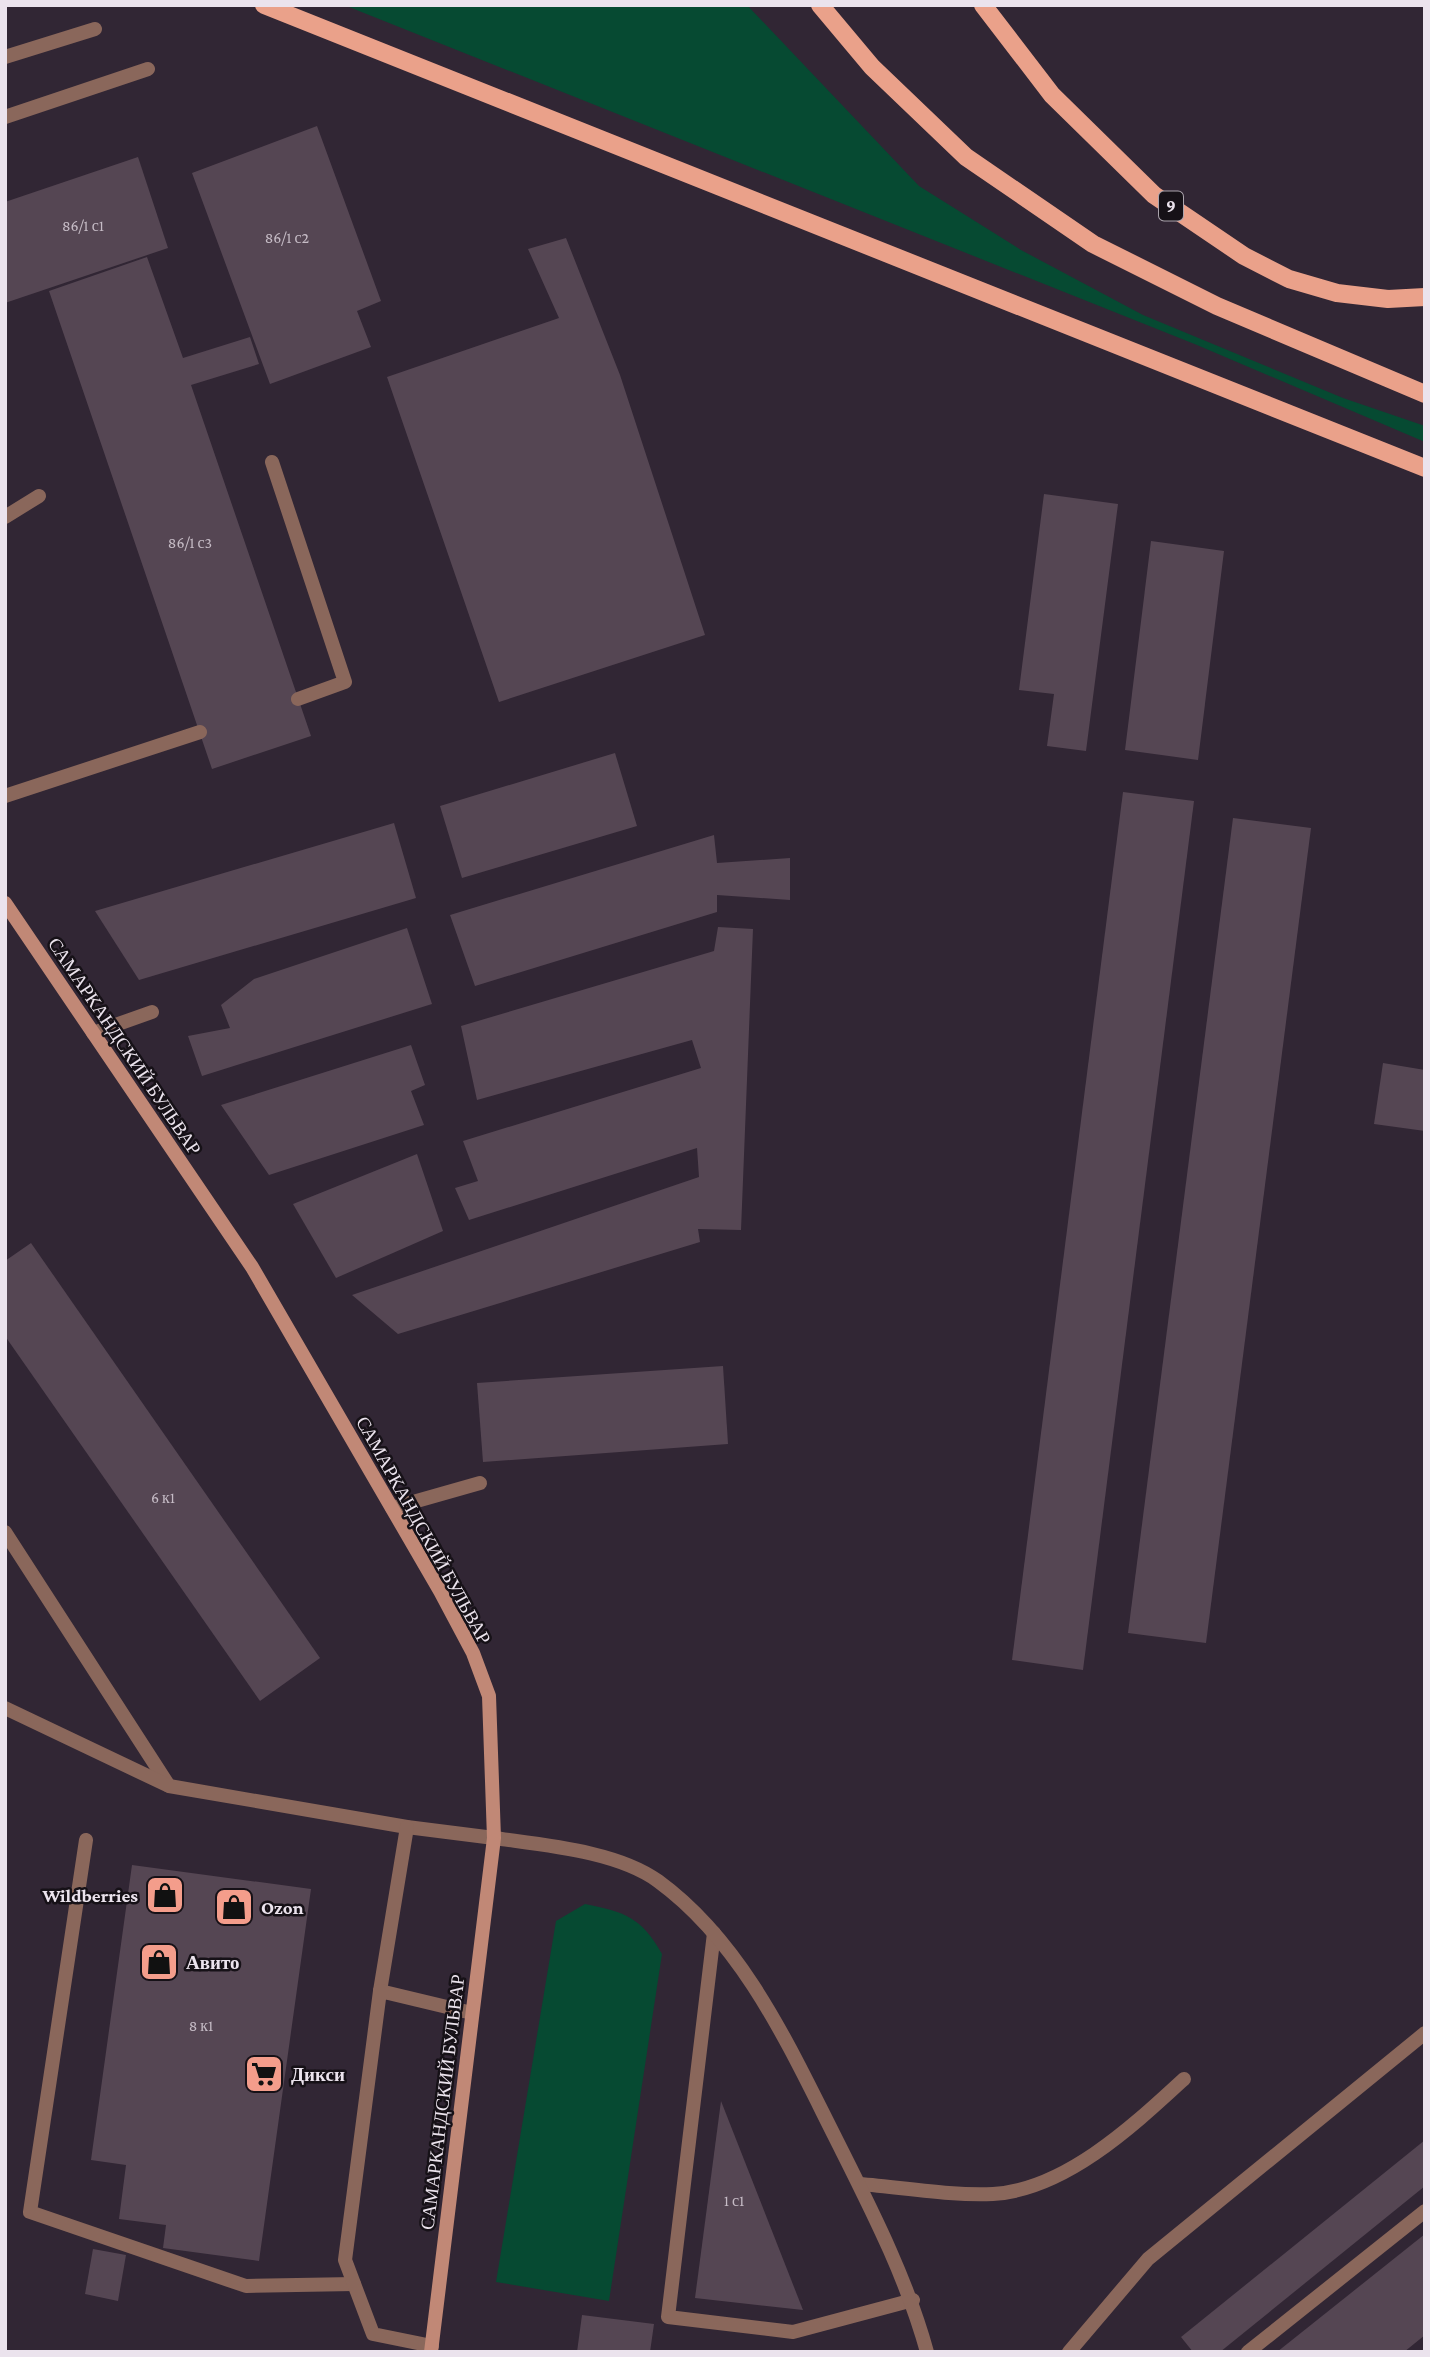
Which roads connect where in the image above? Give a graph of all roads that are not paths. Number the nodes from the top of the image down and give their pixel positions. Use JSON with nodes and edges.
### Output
{"nodes":[{"id":1,"x":264,"y":5,"type":"edge"},
{"id":2,"x":820,"y":5,"type":"edge"},
{"id":3,"x":983,"y":5,"type":"edge"},
{"id":4,"x":95,"y":29,"type":"dead end"},
{"id":5,"x":5,"y":57,"type":"edge"},
{"id":6,"x":148,"y":69,"type":"dead end"},
{"id":7,"x":5,"y":117,"type":"edge"},
{"id":8,"x":1425,"y":297,"type":"edge"},
{"id":9,"x":1425,"y":394,"type":"edge"},
{"id":10,"x":272,"y":462,"type":"dead end"},
{"id":11,"x":1425,"y":468,"type":"edge"},
{"id":12,"x":39,"y":496,"type":"dead end"},
{"id":13,"x":5,"y":517,"type":"edge"},
{"id":14,"x":298,"y":699,"type":"dead end"},
{"id":15,"x":200,"y":732,"type":"dead end"},
{"id":16,"x":5,"y":796,"type":"edge"},
{"id":17,"x":5,"y":903,"type":"edge"},
{"id":18,"x":152,"y":1012,"type":"dead end"},
{"id":19,"x":93,"y":1033,"type":"junction"},
{"id":20,"x":480,"y":1483,"type":"dead end"},
{"id":21,"x":392,"y":1508,"type":"junction"},
{"id":22,"x":5,"y":1532,"type":"edge"},
{"id":23,"x":5,"y":1708,"type":"edge"},
{"id":24,"x":169,"y":1786,"type":"junction"},
{"id":25,"x":407,"y":1827,"type":"junction"},
{"id":26,"x":494,"y":1838,"type":"junction"},
{"id":27,"x":86,"y":1840,"type":"dead end"},
{"id":28,"x":714,"y":1933,"type":"junction"},
{"id":29,"x":380,"y":1991,"type":"junction"},
{"id":30,"x":472,"y":2013,"type":"junction"},
{"id":31,"x":1425,"y":2033,"type":"edge"},
{"id":32,"x":1184,"y":2079,"type":"dead end"},
{"id":33,"x":859,"y":2184,"type":"junction"},
{"id":34,"x":1425,"y":2211,"type":"edge"},
{"id":35,"x":354,"y":2284,"type":"junction"},
{"id":36,"x":913,"y":2300,"type":"junction"},
{"id":37,"x":432,"y":2349,"type":"edge"},
{"id":38,"x":927,"y":2352,"type":"edge"},
{"id":39,"x":1069,"y":2352,"type":"edge"},
{"id":40,"x":1248,"y":2352,"type":"edge"}],
"edges":[{"from":1,"to":11,"type":"main road"},
{"from":2,"to":9,"type":"main road"},
{"from":3,"to":8,"type":"main road","number":"9"},
{"from":4,"to":5,"type":"street"},
{"from":6,"to":7,"type":"street"},
{"from":10,"to":14,"type":"street"},
{"from":12,"to":13,"type":"street"},
{"from":15,"to":16,"type":"street"},
{"from":17,"to":19,"type":"street","name":"САМАРКАНДСКИЙ БУЛЬВАР"},
{"from":18,"to":19,"type":"street"},
{"from":19,"to":21,"type":"street","name":"САМАРКАНДСКИЙ БУЛЬВАР"},
{"from":20,"to":21,"type":"street"},
{"from":21,"to":26,"type":"street","name":"САМАРКАНДСКИЙ БУЛЬВАР"},
{"from":22,"to":24,"type":"street"},
{"from":23,"to":24,"type":"street"},
{"from":24,"to":25,"type":"street"},
{"from":25,"to":26,"type":"street"},
{"from":25,"to":29,"type":"street"},
{"from":26,"to":28,"type":"street"},
{"from":26,"to":30,"type":"street","name":"САМАРКАНДСКИЙ БУЛЬВАР"},
{"from":27,"to":35,"type":"street"},
{"from":28,"to":33,"type":"street"},
{"from":28,"to":36,"type":"street"},
{"from":29,"to":30,"type":"street"},
{"from":29,"to":35,"type":"street"},
{"from":30,"to":37,"type":"street","name":"САМАРКАНДСКИЙ БУЛЬВАР"},
{"from":31,"to":39,"type":"street"},
{"from":32,"to":33,"type":"street"},
{"from":33,"to":36,"type":"street"},
{"from":34,"to":40,"type":"street"},
{"from":35,"to":37,"type":"street"},
{"from":36,"to":38,"type":"street"}]}
